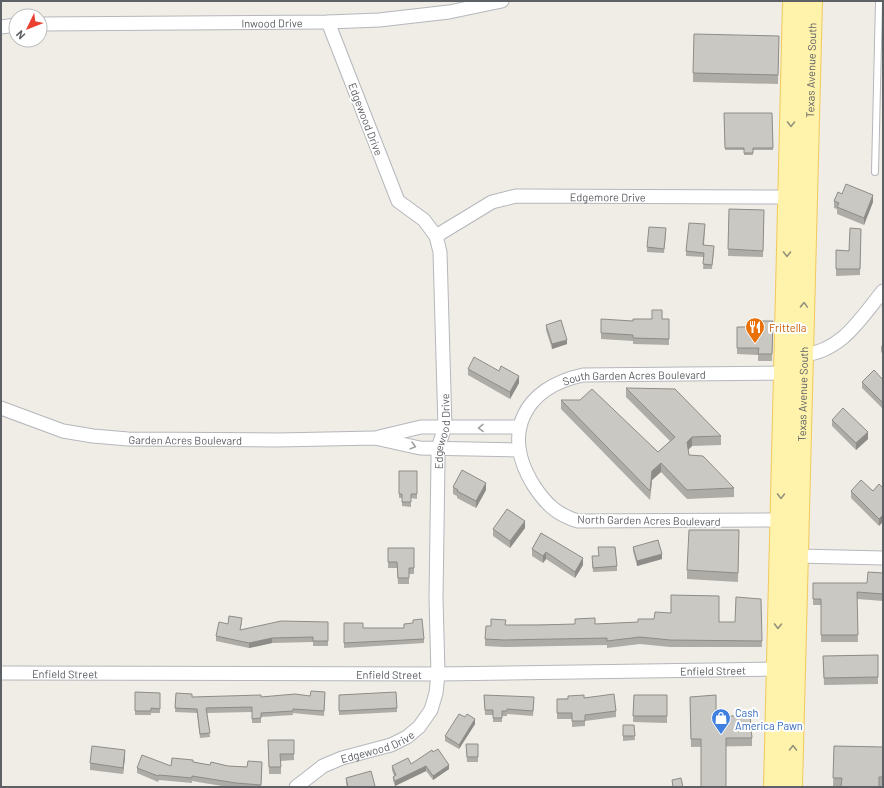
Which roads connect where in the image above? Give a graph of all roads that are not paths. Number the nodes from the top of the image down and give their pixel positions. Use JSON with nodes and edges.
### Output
{"nodes":[{"id":1,"x":502,"y":1,"type":"edge"},
{"id":2,"x":795,"y":1,"type":"edge"},
{"id":3,"x":812,"y":1,"type":"edge"},
{"id":4,"x":879,"y":1,"type":"edge"},
{"id":5,"x":328,"y":22,"type":"junction"},
{"id":6,"x":48,"y":24,"type":"edge"},
{"id":7,"x":809,"y":127,"type":"junction"},
{"id":8,"x":875,"y":172,"type":"dead end"},
{"id":9,"x":789,"y":197,"type":"junction"},
{"id":10,"x":436,"y":236,"type":"junction"},
{"id":11,"x":883,"y":291,"type":"edge"},
{"id":12,"x":803,"y":355,"type":"junction"},
{"id":13,"x":784,"y":373,"type":"junction"},
{"id":14,"x":1,"y":408,"type":"edge"},
{"id":15,"x":445,"y":427,"type":"junction"},
{"id":16,"x":375,"y":438,"type":"junction"},
{"id":17,"x":519,"y":438,"type":"junction"},
{"id":18,"x":438,"y":448,"type":"junction"},
{"id":19,"x":495,"y":449,"type":"junction"},
{"id":20,"x":525,"y":471,"type":"junction"},
{"id":21,"x":800,"y":484,"type":"junction"},
{"id":22,"x":781,"y":520,"type":"junction"},
{"id":23,"x":798,"y":556,"type":"junction"},
{"id":24,"x":883,"y":558,"type":"edge"},
{"id":25,"x":777,"y":670,"type":"junction"},
{"id":26,"x":1,"y":673,"type":"edge"},
{"id":27,"x":438,"y":674,"type":"junction"},
{"id":28,"x":296,"y":787,"type":"edge"},
{"id":29,"x":774,"y":787,"type":"edge"},
{"id":30,"x":792,"y":787,"type":"edge"}],
"edges":[{"from":1,"to":5,"type":"street","name":"Inwood Drive"},
{"from":2,"to":7,"type":"main road"},
{"from":2,"to":9,"type":"main road","name":"Texas Avenue South","one_way":true},
{"from":3,"to":7,"type":"main road","name":"Texas Avenue South"},
{"from":4,"to":8,"type":"lane"},
{"from":5,"to":6,"type":"street","name":"Inwood Drive"},
{"from":5,"to":10,"type":"street","name":"Edgewood Drive"},
{"from":12,"to":7,"type":"main road","name":"Texas Avenue South","one_way":true},
{"from":9,"to":10,"type":"street","name":"Edgemore Drive"},
{"from":9,"to":13,"type":"main road","name":"Texas Avenue South","one_way":true},
{"from":10,"to":15,"type":"street","name":"Edgewood Drive"},
{"from":11,"to":12,"type":"street"},
{"from":12,"to":21,"type":"main road","name":"Texas Avenue South"},
{"from":13,"to":17,"type":"street","name":"South Garden Acres Boulevard"},
{"from":13,"to":21,"type":"main road"},
{"from":13,"to":22,"type":"main road","name":"Texas Avenue South","one_way":true},
{"from":14,"to":16,"type":"street","name":"Garden Acres Boulevard"},
{"from":15,"to":16,"type":"street","name":"Garden Acres Boulevard"},
{"from":17,"to":15,"type":"street","name":"Garden Acres Boulevard","one_way":true},
{"from":15,"to":18,"type":"street","name":"Edgewood Drive"},
{"from":16,"to":18,"type":"street","name":"Garden Acres Boulevard","one_way":true},
{"from":17,"to":19,"type":"street","name":"Garden Acres Boulevard"},
{"from":17,"to":20,"type":"street","name":"North Garden Acres Boulevard"},
{"from":18,"to":19,"type":"street","name":"Garden Acres Boulevard"},
{"from":18,"to":27,"type":"street","name":"Edgewood Drive"},
{"from":19,"to":20,"type":"street"},
{"from":20,"to":22,"type":"street","name":"North Garden Acres Boulevard"},
{"from":21,"to":23,"type":"main road","name":"Texas Avenue South"},
{"from":22,"to":25,"type":"main road","name":"Texas Avenue South","one_way":true},
{"from":23,"to":24,"type":"street"},
{"from":30,"to":23,"type":"main road","name":"Texas Avenue South","one_way":true},
{"from":25,"to":27,"type":"street","name":"Enfield Street"},
{"from":25,"to":29,"type":"main road","name":"Texas Avenue South"},
{"from":26,"to":27,"type":"street","name":"Enfield Street"},
{"from":27,"to":28,"type":"street","name":"Edgewood Drive"}]}
